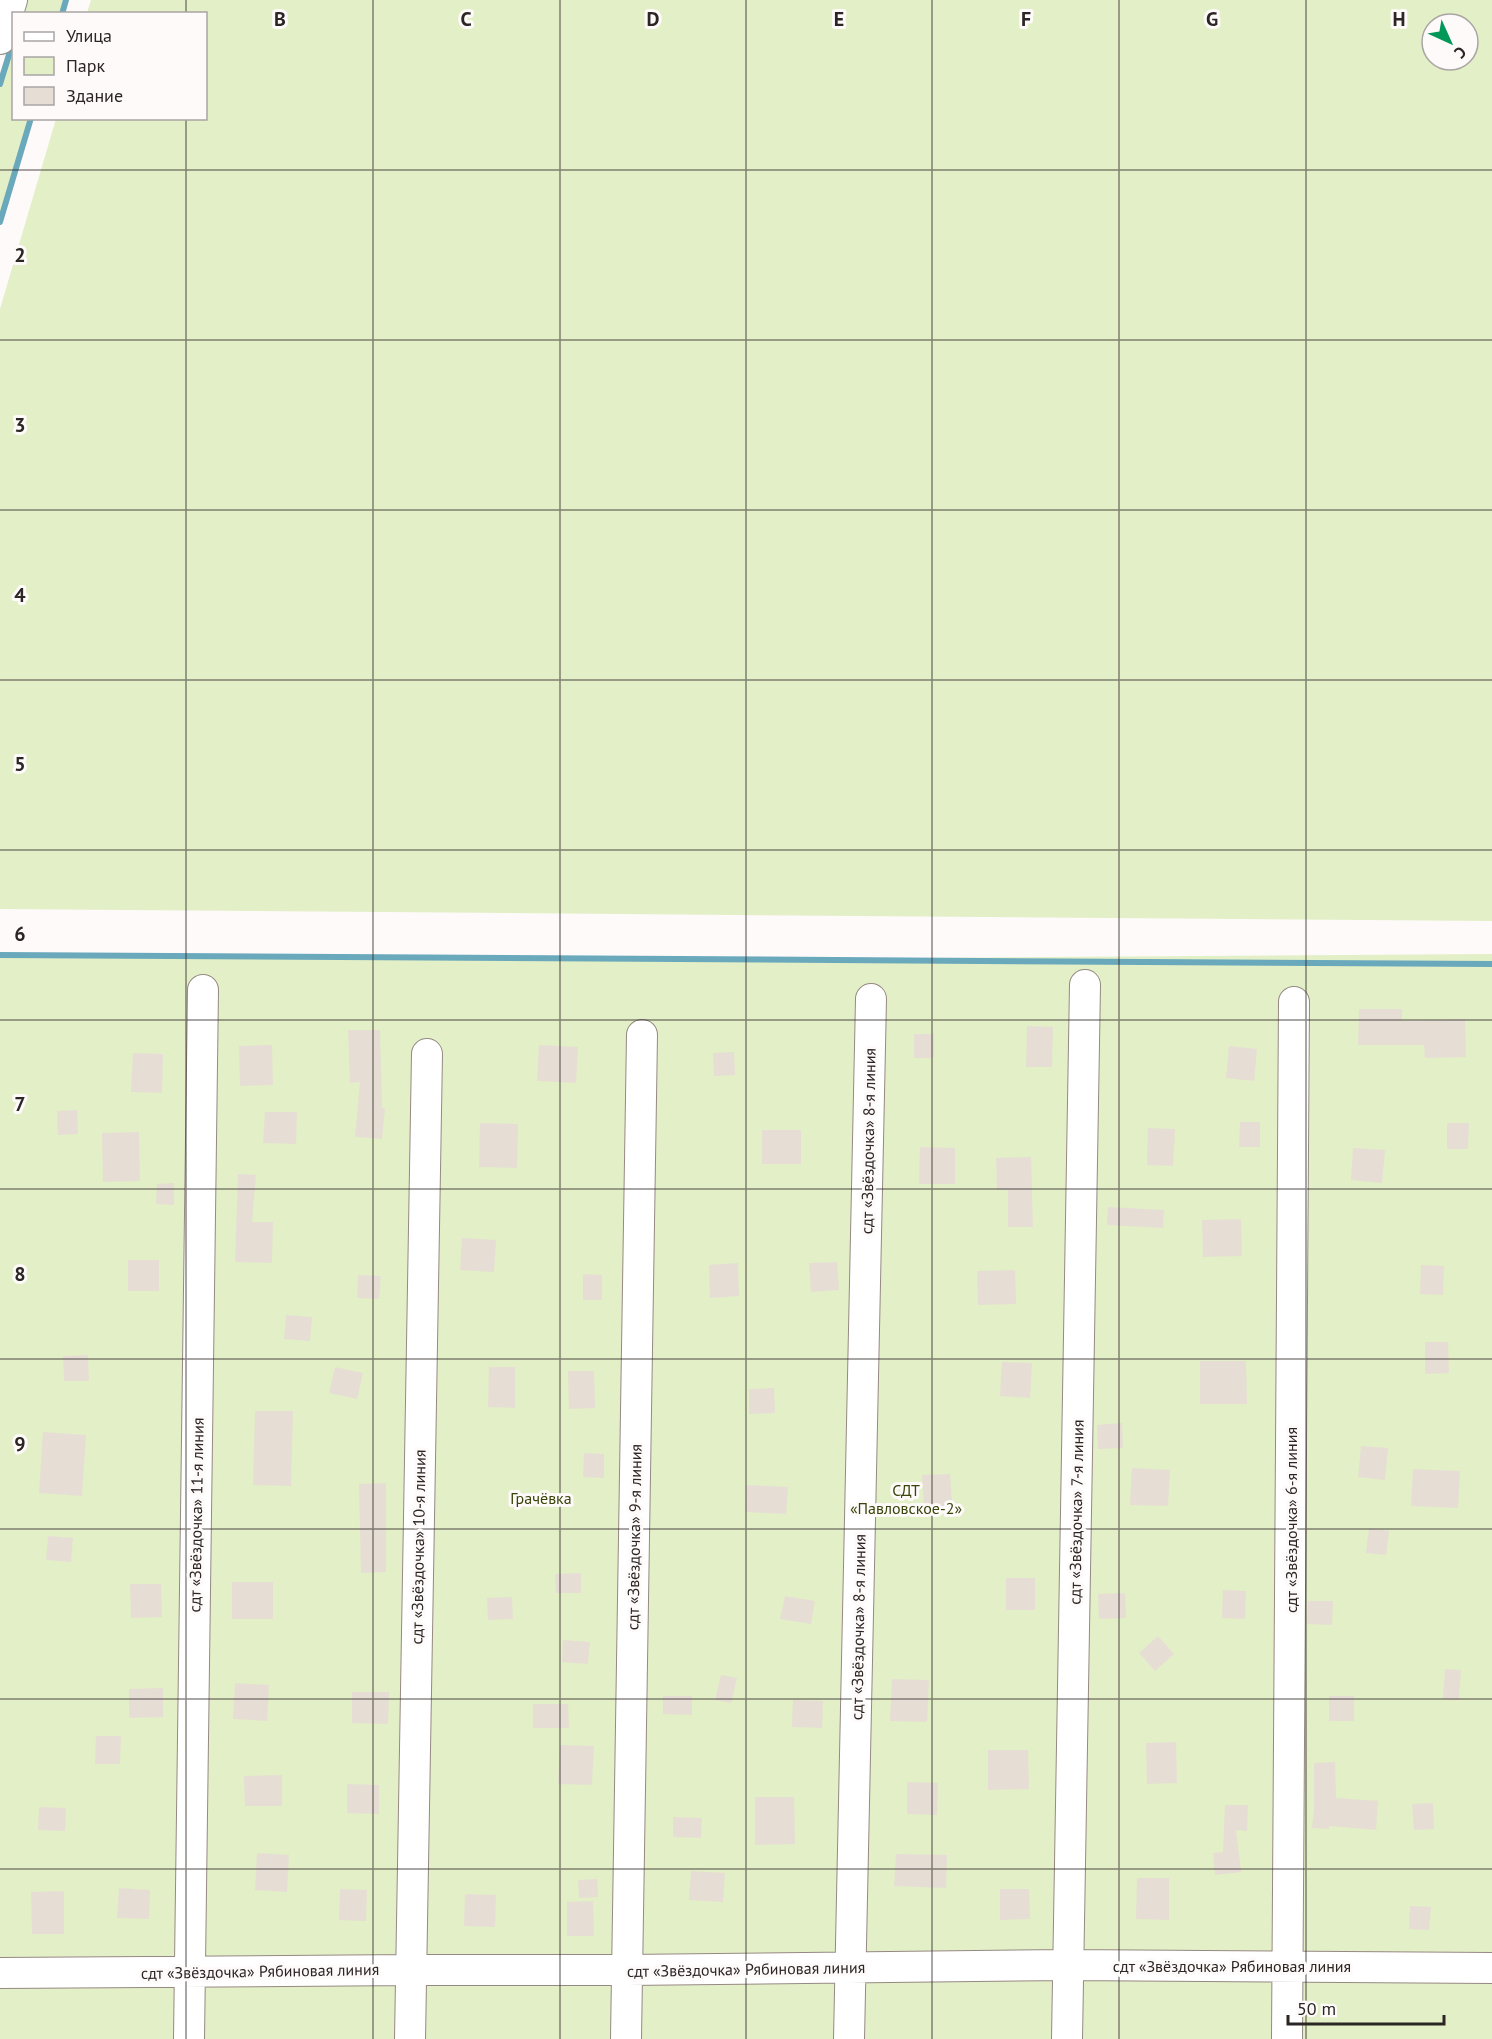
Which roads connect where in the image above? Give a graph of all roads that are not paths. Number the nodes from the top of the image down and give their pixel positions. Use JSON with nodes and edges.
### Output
{"nodes":[{"id":1,"x":12,"y":0,"type":"edge"},
{"id":2,"x":0,"y":39,"type":"edge"},
{"id":3,"x":1085,"y":984,"type":"dead end"},
{"id":4,"x":203,"y":990,"type":"dead end"},
{"id":5,"x":871,"y":999,"type":"dead end"},
{"id":6,"x":1294,"y":1002,"type":"dead end"},
{"id":7,"x":642,"y":1035,"type":"dead end"},
{"id":8,"x":427,"y":1054,"type":"dead end"},
{"id":9,"x":1069,"y":1965,"type":"junction"},
{"id":10,"x":1288,"y":1967,"type":"junction"},
{"id":11,"x":851,"y":1968,"type":"junction"},
{"id":12,"x":1492,"y":1968,"type":"edge"},
{"id":13,"x":411,"y":1970,"type":"junction"},
{"id":14,"x":627,"y":1971,"type":"junction"},
{"id":15,"x":190,"y":1973,"type":"junction"},
{"id":16,"x":0,"y":1974,"type":"edge"},
{"id":17,"x":189,"y":2039,"type":"edge"},
{"id":18,"x":410,"y":2039,"type":"edge"},
{"id":19,"x":626,"y":2039,"type":"edge"},
{"id":20,"x":849,"y":2039,"type":"edge"},
{"id":21,"x":1067,"y":2039,"type":"edge"},
{"id":22,"x":1287,"y":2039,"type":"edge"}],
"edges":[{"from":1,"to":2,"type":"street"},
{"from":3,"to":9,"type":"street","name":"сдт «Звёздочка» 7-я линия"},
{"from":4,"to":15,"type":"street","name":"сдт «Звёздочка» 11-я линия"},
{"from":5,"to":11,"type":"street","name":"сдт «Звёздочка» 8-я линия"},
{"from":6,"to":10,"type":"street","name":"сдт «Звёздочка» 6-я линия"},
{"from":7,"to":14,"type":"street","name":"сдт «Звёздочка» 9-я линия"},
{"from":8,"to":13,"type":"street","name":"сдт «Звёздочка» 10-я линия"},
{"from":9,"to":10,"type":"street","name":"сдт «Звёздочка» Рябиновая линия"},
{"from":9,"to":11,"type":"street","name":"сдт «Звёздочка» Рябиновая линия"},
{"from":9,"to":21,"type":"street","name":"сдт «Звёздочка» 7-я линия"},
{"from":10,"to":12,"type":"street","name":"сдт «Звёздочка» Рябиновая линия"},
{"from":10,"to":22,"type":"street","name":"сдт «Звёздочка» 6-я линия"},
{"from":11,"to":14,"type":"street","name":"сдт «Звёздочка» Рябиновая линия"},
{"from":11,"to":20,"type":"street","name":"сдт «Звёздочка» 8-я линия"},
{"from":13,"to":14,"type":"street","name":"сдт «Звёздочка» Рябиновая линия"},
{"from":13,"to":15,"type":"street","name":"сдт «Звёздочка» Рябиновая линия"},
{"from":13,"to":18,"type":"street","name":"сдт «Звёздочка» 10-я линия"},
{"from":14,"to":19,"type":"street","name":"сдт «Звёздочка» 9-я линия"},
{"from":15,"to":16,"type":"street","name":"сдт «Звёздочка» Рябиновая линия"},
{"from":15,"to":17,"type":"street","name":"сдт «Звёздочка» 11-я линия"}]}
